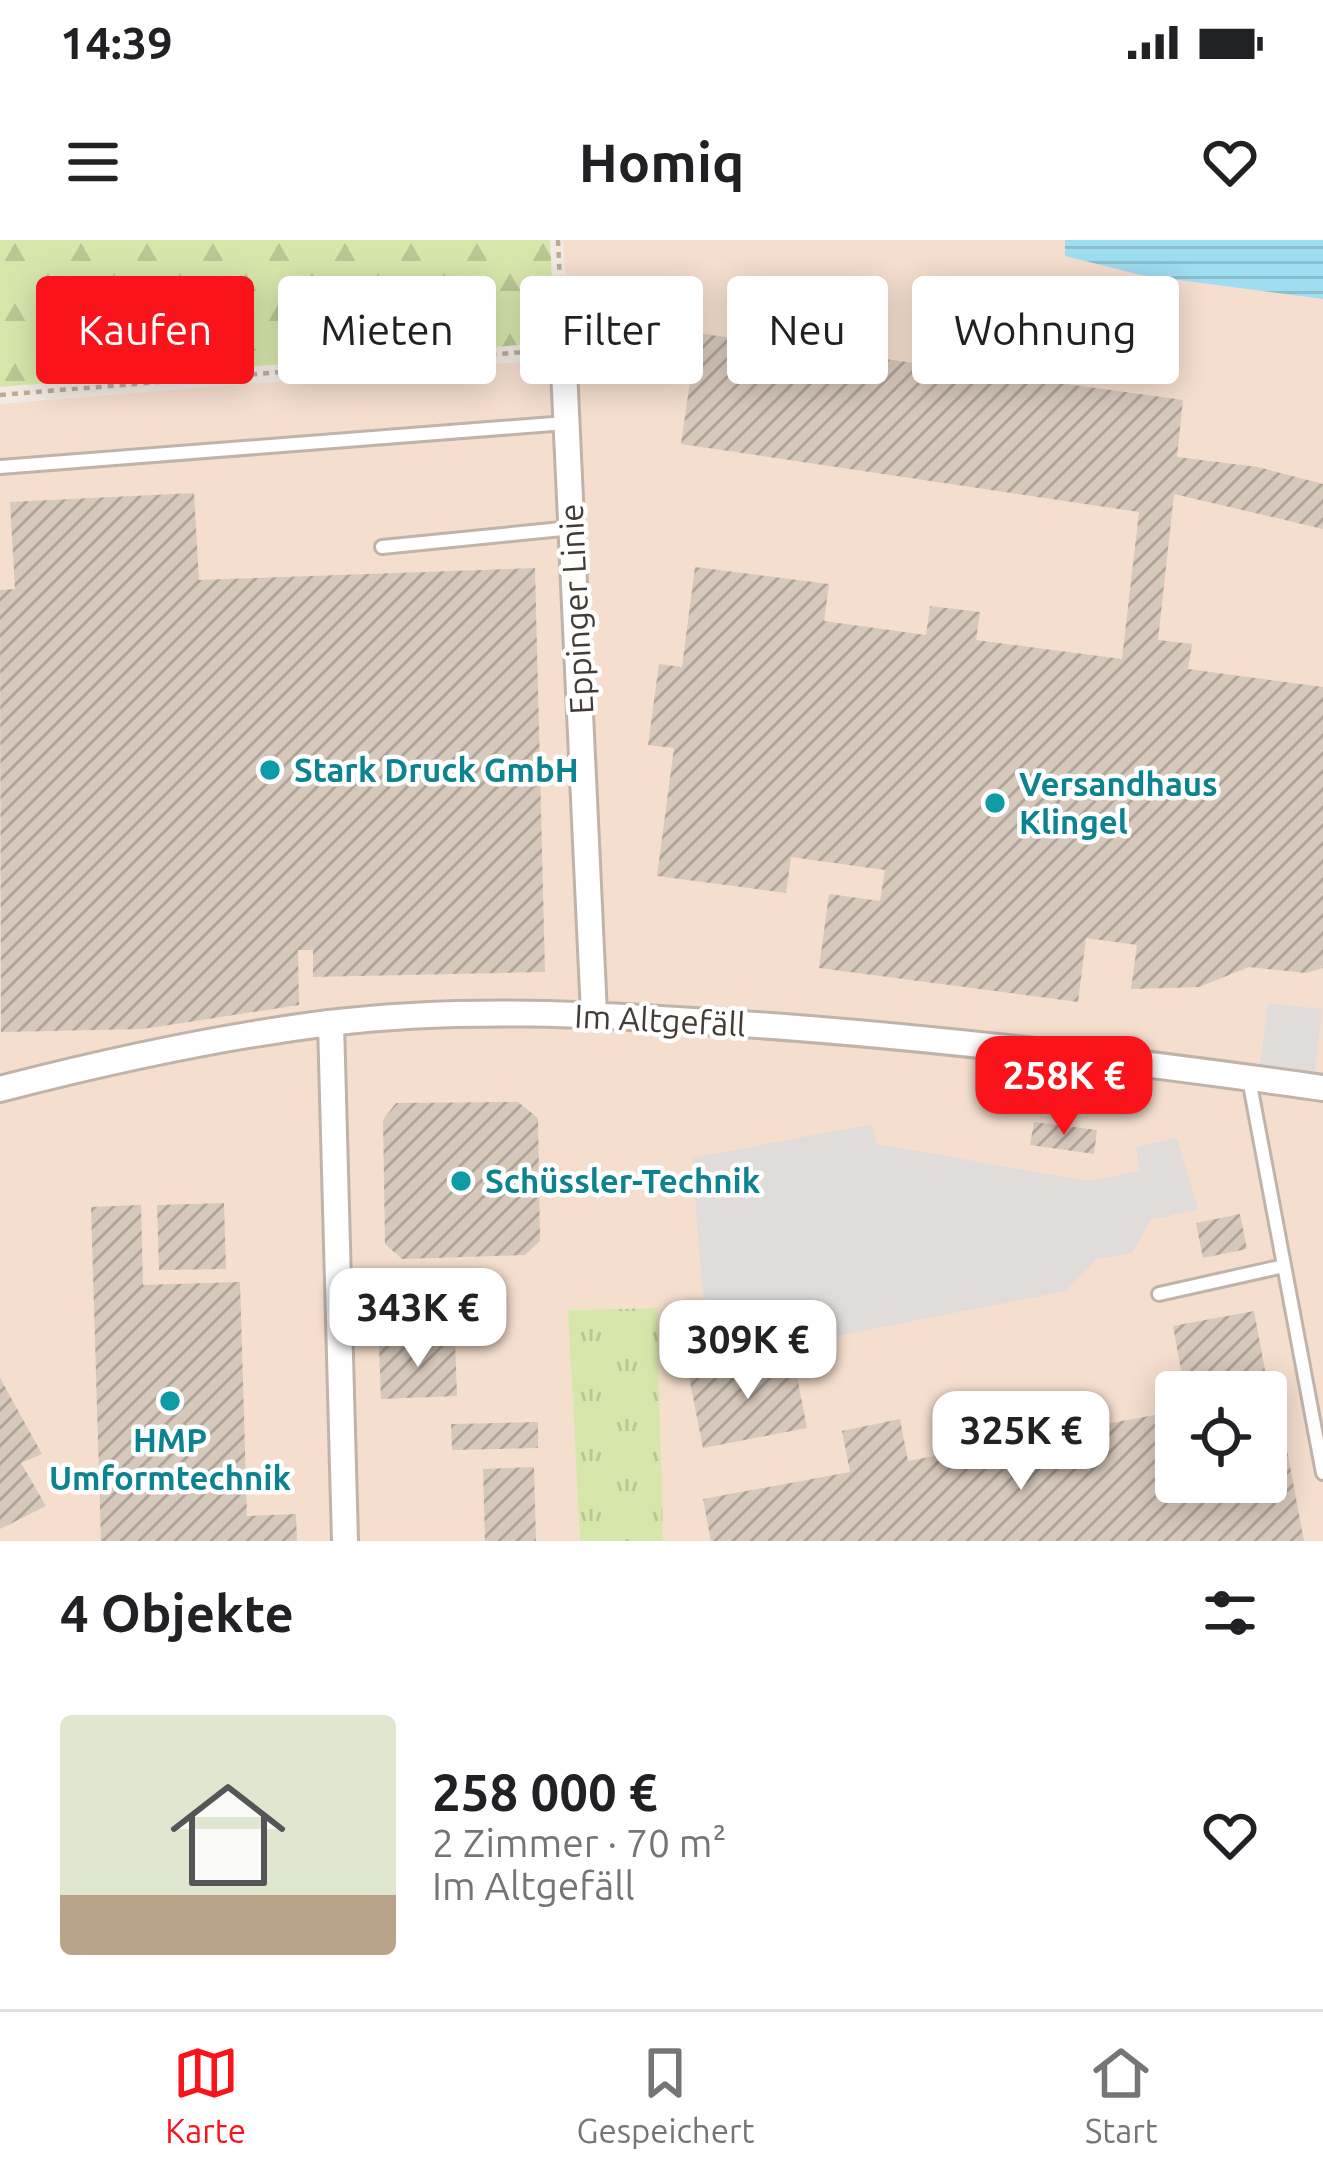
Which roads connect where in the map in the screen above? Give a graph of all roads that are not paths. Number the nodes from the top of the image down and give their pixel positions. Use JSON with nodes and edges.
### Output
{"nodes":[{"id":1,"x":565,"y":384,"type":"edge"},
{"id":2,"x":567,"y":423,"type":"junction"},
{"id":3,"x":0,"y":467,"type":"edge"},
{"id":4,"x":573,"y":528,"type":"junction"},
{"id":5,"x":382,"y":548,"type":"dead end"},
{"id":6,"x":594,"y":1014,"type":"junction"},
{"id":7,"x":331,"y":1023,"type":"junction"},
{"id":8,"x":1249,"y":1078,"type":"junction"},
{"id":9,"x":1323,"y":1088,"type":"edge"},
{"id":10,"x":0,"y":1089,"type":"edge"},
{"id":11,"x":1284,"y":1266,"type":"junction"},
{"id":12,"x":1160,"y":1294,"type":"dead end"},
{"id":13,"x":1323,"y":1473,"type":"edge"},
{"id":14,"x":345,"y":1541,"type":"edge"}],
"edges":[{"from":1,"to":2,"type":"street","name":"Eppinger Linie"},
{"from":2,"to":3,"type":"lane"},
{"from":2,"to":4,"type":"street","name":"Eppinger Linie"},
{"from":4,"to":5,"type":"lane"},
{"from":4,"to":6,"type":"street","name":"Eppinger Linie"},
{"from":6,"to":7,"type":"street","name":"Im Altgefäll"},
{"from":6,"to":8,"type":"street","name":"Im Altgefäll"},
{"from":7,"to":10,"type":"street","name":"Im Altgefäll"},
{"from":7,"to":14,"type":"street"},
{"from":8,"to":9,"type":"street","name":"Im Altgefäll"},
{"from":8,"to":11,"type":"lane"},
{"from":11,"to":12,"type":"lane"},
{"from":11,"to":13,"type":"lane"}]}
